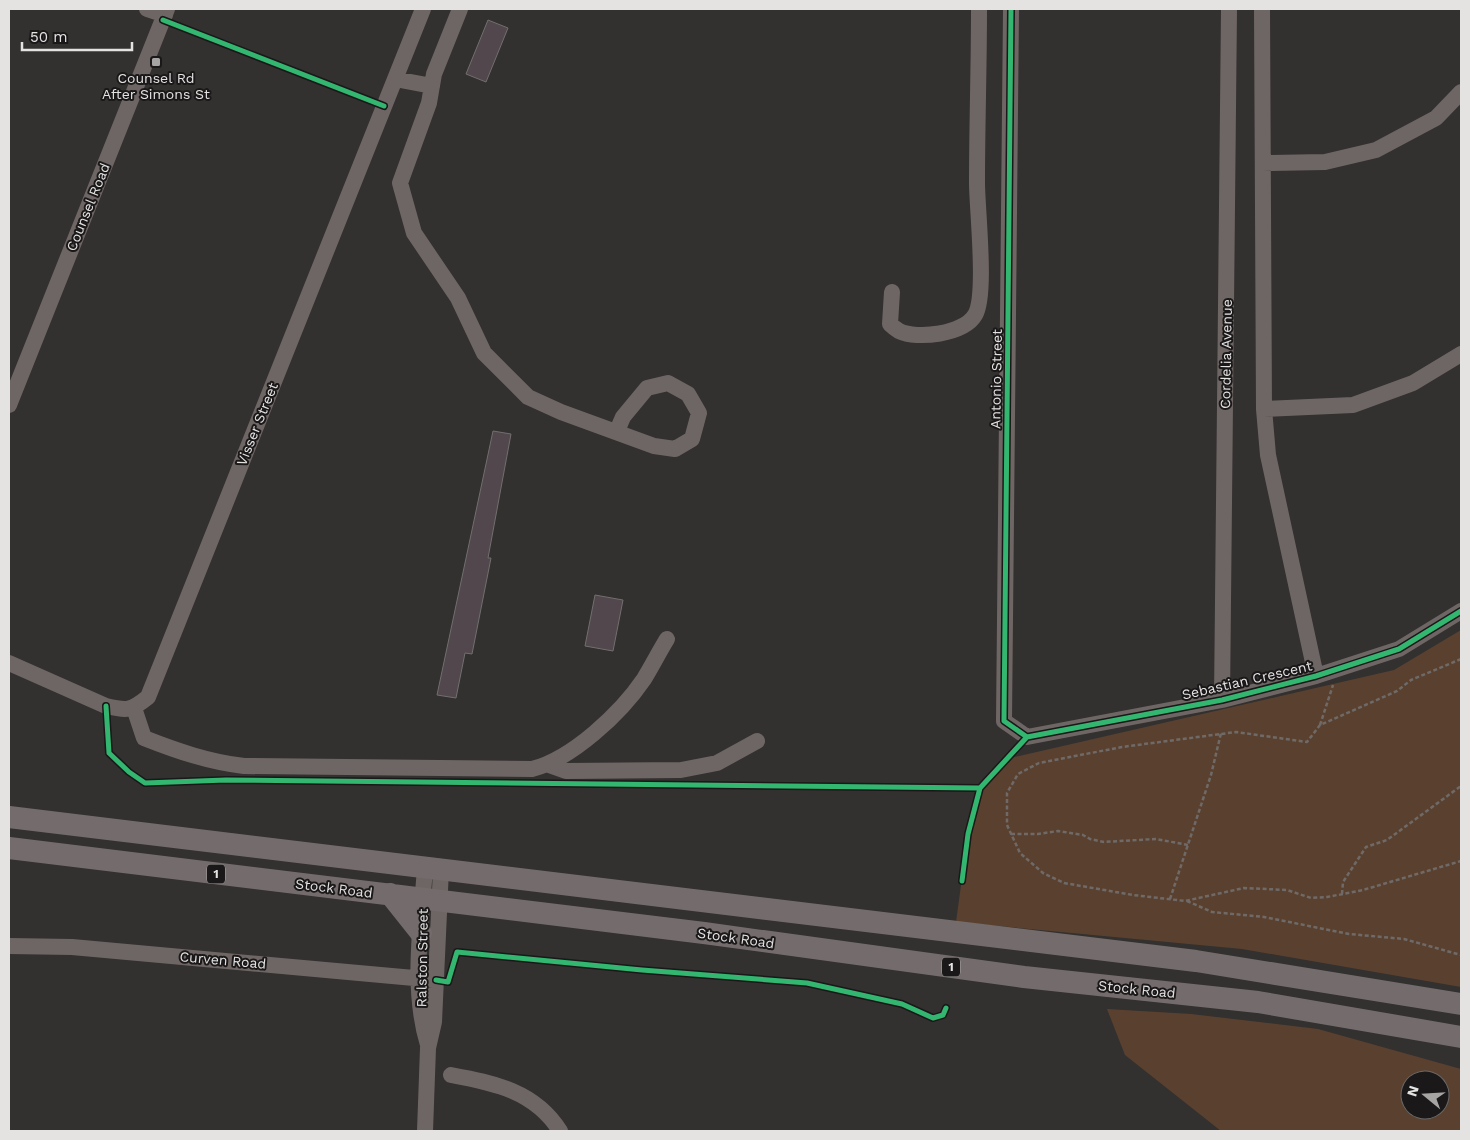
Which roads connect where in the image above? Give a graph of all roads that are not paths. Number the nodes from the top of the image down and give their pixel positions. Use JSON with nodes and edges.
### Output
{"nodes":[{"id":1,"x":147,"y":9,"type":"edge"},
{"id":2,"x":423,"y":9,"type":"edge"},
{"id":3,"x":460,"y":9,"type":"edge"},
{"id":4,"x":979,"y":9,"type":"edge"},
{"id":5,"x":1011,"y":9,"type":"edge"},
{"id":6,"x":1229,"y":9,"type":"edge"},
{"id":7,"x":1262,"y":9,"type":"edge"},
{"id":8,"x":166,"y":12,"type":"edge"},
{"id":9,"x":395,"y":79,"type":"junction"},
{"id":10,"x":432,"y":86,"type":"junction"},
{"id":11,"x":1461,"y":92,"type":"edge"},
{"id":12,"x":1263,"y":163,"type":"junction"},
{"id":13,"x":892,"y":292,"type":"dead end"},
{"id":14,"x":1461,"y":354,"type":"edge"},
{"id":15,"x":9,"y":405,"type":"edge"},
{"id":16,"x":1264,"y":409,"type":"junction"},
{"id":17,"x":617,"y":431,"type":"junction"},
{"id":18,"x":1461,"y":611,"type":"edge"},
{"id":19,"x":667,"y":639,"type":"dead end"},
{"id":20,"x":9,"y":663,"type":"edge"},
{"id":21,"x":1316,"y":676,"type":"junction"},
{"id":22,"x":1222,"y":700,"type":"junction"},
{"id":23,"x":134,"y":708,"type":"junction"},
{"id":24,"x":1027,"y":737,"type":"joint"},
{"id":25,"x":757,"y":741,"type":"dead end"},
{"id":26,"x":549,"y":765,"type":"junction"},
{"id":27,"x":9,"y":817,"type":"edge"},
{"id":28,"x":9,"y":848,"type":"edge"},
{"id":29,"x":433,"y":868,"type":"junction"},
{"id":30,"x":390,"y":894,"type":"junction"},
{"id":31,"x":431,"y":899,"type":"junction"},
{"id":32,"x":421,"y":933,"type":"junction"},
{"id":33,"x":9,"y":946,"type":"edge"},
{"id":34,"x":428,"y":979,"type":"junction"},
{"id":35,"x":1461,"y":1004,"type":"edge"},
{"id":36,"x":1461,"y":1037,"type":"edge"},
{"id":37,"x":451,"y":1075,"type":"dead end"},
{"id":38,"x":425,"y":1131,"type":"edge"},
{"id":39,"x":560,"y":1131,"type":"edge"}],
"edges":[{"from":1,"to":8,"type":"street"},
{"from":2,"to":9,"type":"street","name":"Visser Street"},
{"from":3,"to":10,"type":"street"},
{"from":4,"to":13,"type":"street"},
{"from":5,"to":24,"type":"street","name":"Antonio Street"},
{"from":6,"to":22,"type":"street","name":"Cordelia Avenue"},
{"from":7,"to":12,"type":"street"},
{"from":8,"to":15,"type":"street","name":"Counsel Road"},
{"from":9,"to":10,"type":"street"},
{"from":9,"to":23,"type":"street","name":"Visser Street"},
{"from":10,"to":17,"type":"street"},
{"from":11,"to":12,"type":"street"},
{"from":12,"to":16,"type":"street"},
{"from":14,"to":16,"type":"street"},
{"from":16,"to":21,"type":"street"},
{"from":17,"to":17,"type":"street"},
{"from":18,"to":21,"type":"street","name":"Sebastian Crescent"},
{"from":19,"to":26,"type":"street"},
{"from":20,"to":23,"type":"street"},
{"from":21,"to":22,"type":"street","name":"Sebastian Crescent"},
{"from":22,"to":24,"type":"street","name":"Sebastian Crescent"},
{"from":23,"to":26,"type":"street"},
{"from":25,"to":26,"type":"street"},
{"from":27,"to":29,"type":"highway"},
{"from":28,"to":30,"type":"highway","name":"Stock Road","number":"1"},
{"from":29,"to":31,"type":"street","name":"Ralston Street"},
{"from":29,"to":35,"type":"highway"},
{"from":30,"to":31,"type":"highway","name":"Stock Road","number":"1"},
{"from":30,"to":32,"type":"highway"},
{"from":31,"to":32,"type":"street","name":"Ralston Street"},
{"from":31,"to":34,"type":"street","name":"Ralston Street"},
{"from":31,"to":36,"type":"highway","name":"Stock Road","number":"1"},
{"from":32,"to":34,"type":"street","name":"Ralston Street"},
{"from":33,"to":34,"type":"street","name":"Curven Road"},
{"from":34,"to":38,"type":"street","name":"Ralston Street"},
{"from":37,"to":39,"type":"street"}]}
